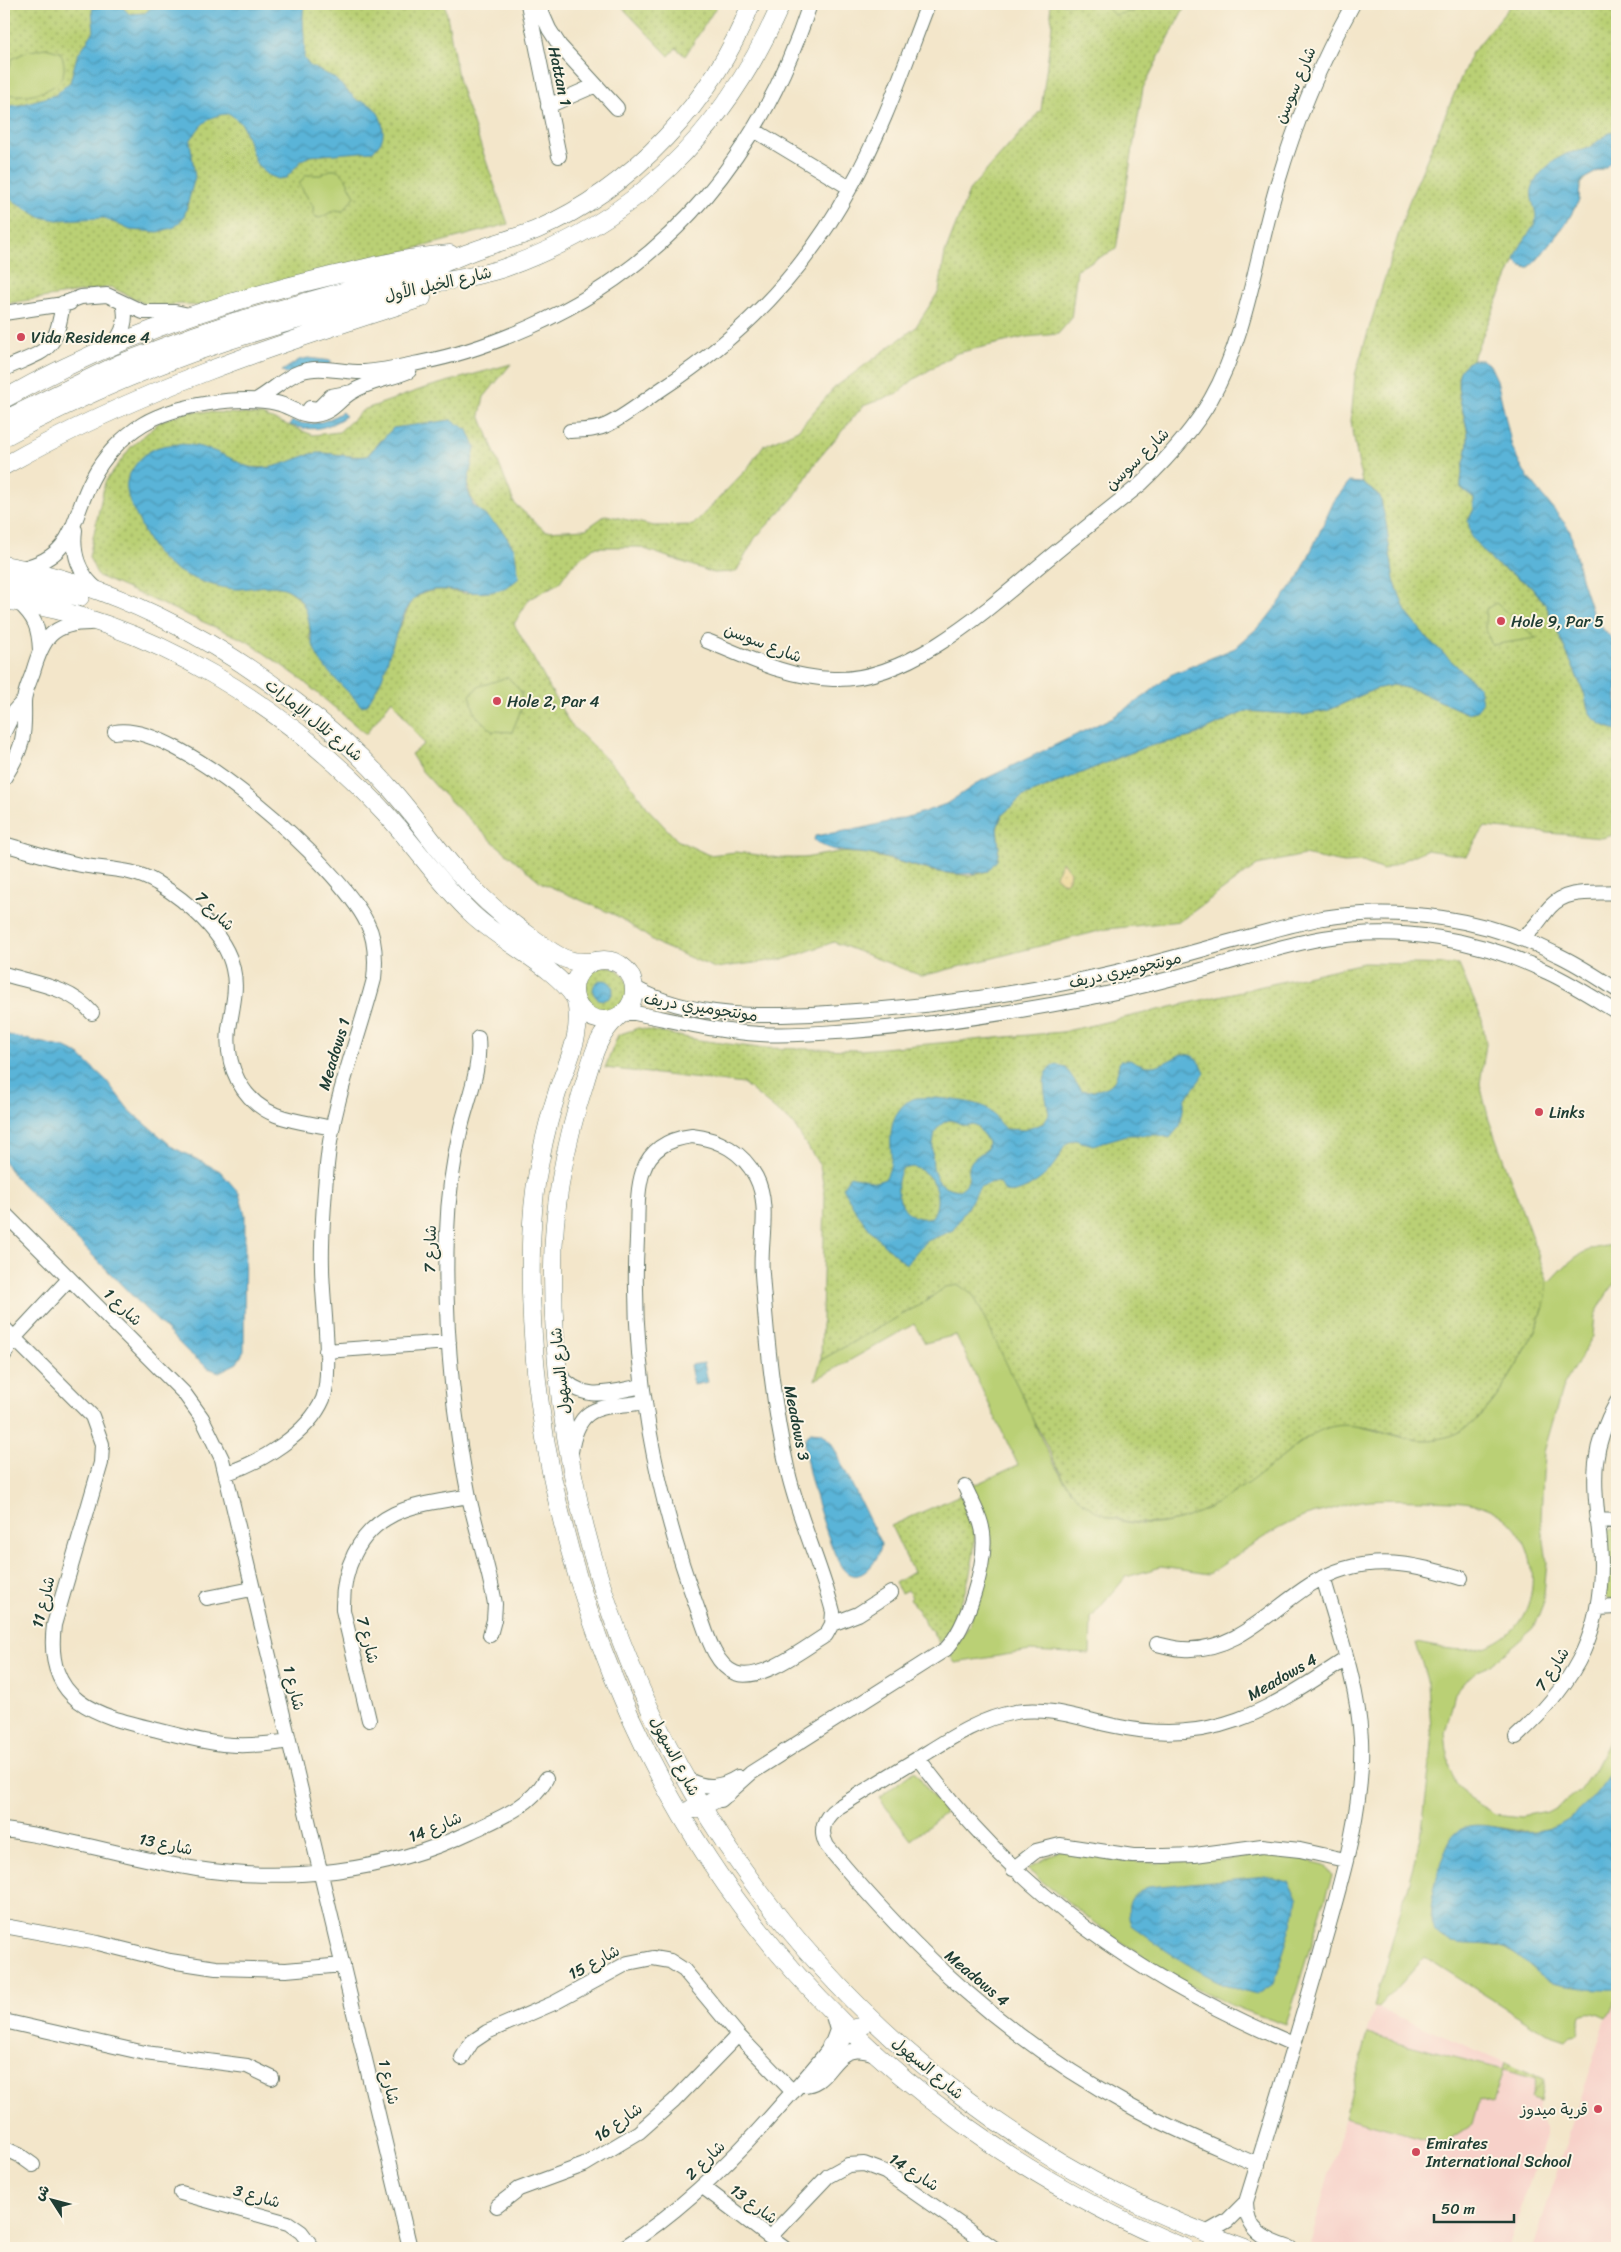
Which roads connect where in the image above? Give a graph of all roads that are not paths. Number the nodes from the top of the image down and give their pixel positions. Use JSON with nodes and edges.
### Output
{"nodes":[{"id":1,"x":528,"y":4,"type":"edge"},
{"id":2,"x":538,"y":4,"type":"edge"},
{"id":3,"x":751,"y":4,"type":"edge"},
{"id":4,"x":781,"y":4,"type":"edge"},
{"id":5,"x":810,"y":4,"type":"edge"},
{"id":6,"x":928,"y":4,"type":"edge"},
{"id":7,"x":1353,"y":4,"type":"edge"},
{"id":8,"x":560,"y":46,"type":"junction"},
{"id":9,"x":537,"y":53,"type":"junction"},
{"id":10,"x":596,"y":85,"type":"junction"},
{"id":11,"x":548,"y":106,"type":"junction"},
{"id":12,"x":617,"y":108,"type":"dead end"},
{"id":13,"x":754,"y":130,"type":"junction"},
{"id":14,"x":559,"y":156,"type":"dead end"},
{"id":15,"x":850,"y":188,"type":"junction"},
{"id":16,"x":468,"y":253,"type":"junction"},
{"id":17,"x":477,"y":276,"type":"junction"},
{"id":18,"x":64,"y":303,"type":"junction"},
{"id":19,"x":123,"y":303,"type":"junction"},
{"id":20,"x":4,"y":314,"type":"edge"},
{"id":21,"x":189,"y":315,"type":"junction"},
{"id":22,"x":112,"y":346,"type":"junction"},
{"id":23,"x":422,"y":362,"type":"junction"},
{"id":24,"x":4,"y":369,"type":"edge"},
{"id":25,"x":328,"y":370,"type":"junction"},
{"id":26,"x":4,"y":399,"type":"edge"},
{"id":27,"x":256,"y":400,"type":"junction"},
{"id":28,"x":332,"y":402,"type":"junction"},
{"id":29,"x":4,"y":420,"type":"edge"},
{"id":30,"x":570,"y":431,"type":"dead end"},
{"id":31,"x":4,"y":437,"type":"edge"},
{"id":32,"x":4,"y":466,"type":"edge"},
{"id":33,"x":76,"y":524,"type":"junction"},
{"id":34,"x":4,"y":565,"type":"edge"},
{"id":35,"x":22,"y":568,"type":"junction"},
{"id":36,"x":4,"y":583,"type":"edge"},
{"id":37,"x":100,"y":592,"type":"junction"},
{"id":38,"x":119,"y":600,"type":"junction"},
{"id":39,"x":11,"y":601,"type":"edge"},
{"id":40,"x":100,"y":623,"type":"junction"},
{"id":41,"x":708,"y":641,"type":"dead end"},
{"id":42,"x":40,"y":650,"type":"junction"},
{"id":43,"x":24,"y":700,"type":"junction"},
{"id":44,"x":4,"y":732,"type":"edge"},
{"id":45,"x":115,"y":732,"type":"dead end"},
{"id":46,"x":4,"y":778,"type":"edge"},
{"id":47,"x":4,"y":844,"type":"edge"},
{"id":48,"x":1617,"y":892,"type":"edge"},
{"id":49,"x":1543,"y":916,"type":"junction"},
{"id":50,"x":1521,"y":938,"type":"junction"},
{"id":51,"x":1548,"y":950,"type":"junction"},
{"id":52,"x":595,"y":961,"type":"junction"},
{"id":53,"x":4,"y":974,"type":"edge"},
{"id":54,"x":633,"y":987,"type":"junction"},
{"id":55,"x":1617,"y":990,"type":"edge"},
{"id":56,"x":575,"y":1000,"type":"junction"},
{"id":57,"x":1617,"y":1012,"type":"edge"},
{"id":58,"x":92,"y":1013,"type":"dead end"},
{"id":59,"x":620,"y":1015,"type":"junction"},
{"id":60,"x":478,"y":1038,"type":"dead end"},
{"id":61,"x":332,"y":1128,"type":"junction"},
{"id":62,"x":4,"y":1213,"type":"edge"},
{"id":63,"x":69,"y":1279,"type":"junction"},
{"id":64,"x":4,"y":1328,"type":"edge"},
{"id":65,"x":14,"y":1338,"type":"junction"},
{"id":66,"x":449,"y":1342,"type":"junction"},
{"id":67,"x":326,"y":1351,"type":"junction"},
{"id":68,"x":4,"y":1355,"type":"edge"},
{"id":69,"x":559,"y":1374,"type":"junction"},
{"id":70,"x":642,"y":1386,"type":"junction"},
{"id":71,"x":591,"y":1394,"type":"junction"},
{"id":72,"x":644,"y":1402,"type":"junction"},
{"id":73,"x":1617,"y":1402,"type":"edge"},
{"id":74,"x":594,"y":1410,"type":"junction"},
{"id":75,"x":570,"y":1458,"type":"junction"},
{"id":76,"x":227,"y":1473,"type":"junction"},
{"id":77,"x":965,"y":1487,"type":"dead end"},
{"id":78,"x":469,"y":1496,"type":"junction"},
{"id":79,"x":1597,"y":1520,"type":"junction"},
{"id":80,"x":1617,"y":1521,"type":"edge"},
{"id":81,"x":1323,"y":1577,"type":"junction"},
{"id":82,"x":1461,"y":1578,"type":"dead end"},
{"id":83,"x":252,"y":1589,"type":"junction"},
{"id":84,"x":891,"y":1593,"type":"dead end"},
{"id":85,"x":207,"y":1598,"type":"dead end"},
{"id":86,"x":1617,"y":1607,"type":"edge"},
{"id":87,"x":1598,"y":1608,"type":"junction"},
{"id":88,"x":832,"y":1624,"type":"junction"},
{"id":89,"x":490,"y":1635,"type":"dead end"},
{"id":90,"x":1157,"y":1644,"type":"dead end"},
{"id":91,"x":1346,"y":1659,"type":"junction"},
{"id":92,"x":369,"y":1720,"type":"dead end"},
{"id":93,"x":1516,"y":1737,"type":"dead end"},
{"id":94,"x":289,"y":1740,"type":"junction"},
{"id":95,"x":643,"y":1742,"type":"junction"},
{"id":96,"x":918,"y":1758,"type":"junction"},
{"id":97,"x":751,"y":1773,"type":"junction"},
{"id":98,"x":546,"y":1779,"type":"dead end"},
{"id":99,"x":687,"y":1779,"type":"junction"},
{"id":100,"x":727,"y":1793,"type":"junction"},
{"id":101,"x":702,"y":1807,"type":"junction"},
{"id":102,"x":714,"y":1827,"type":"junction"},
{"id":103,"x":4,"y":1830,"type":"edge"},
{"id":104,"x":1345,"y":1860,"type":"junction"},
{"id":105,"x":1013,"y":1869,"type":"junction"},
{"id":106,"x":322,"y":1871,"type":"junction"},
{"id":107,"x":4,"y":1926,"type":"edge"},
{"id":108,"x":343,"y":1965,"type":"junction"},
{"id":109,"x":832,"y":2011,"type":"junction"},
{"id":110,"x":4,"y":2021,"type":"edge"},
{"id":111,"x":851,"y":2029,"type":"junction"},
{"id":112,"x":738,"y":2035,"type":"junction"},
{"id":113,"x":1293,"y":2044,"type":"junction"},
{"id":114,"x":830,"y":2053,"type":"junction"},
{"id":115,"x":879,"y":2055,"type":"junction"},
{"id":116,"x":462,"y":2058,"type":"dead end"},
{"id":117,"x":272,"y":2078,"type":"dead end"},
{"id":118,"x":798,"y":2086,"type":"junction"},
{"id":119,"x":947,"y":2086,"type":"junction"},
{"id":120,"x":4,"y":2148,"type":"edge"},
{"id":121,"x":33,"y":2165,"type":"dead end"},
{"id":122,"x":1258,"y":2165,"type":"junction"},
{"id":123,"x":703,"y":2187,"type":"junction"},
{"id":124,"x":181,"y":2193,"type":"dead end"},
{"id":125,"x":1246,"y":2202,"type":"junction"},
{"id":126,"x":497,"y":2206,"type":"dead end"},
{"id":127,"x":1204,"y":2234,"type":"junction"},
{"id":128,"x":770,"y":2237,"type":"junction"},
{"id":129,"x":313,"y":2248,"type":"edge"},
{"id":130,"x":410,"y":2248,"type":"edge"},
{"id":131,"x":623,"y":2248,"type":"edge"},
{"id":132,"x":784,"y":2248,"type":"edge"},
{"id":133,"x":994,"y":2248,"type":"edge"},
{"id":134,"x":1185,"y":2248,"type":"edge"},
{"id":135,"x":1245,"y":2248,"type":"edge"},
{"id":136,"x":1290,"y":2248,"type":"edge"}],
"edges":[{"from":1,"to":9,"type":"street","name":"Hattan 1"},
{"from":2,"to":8,"type":"street"},
{"from":3,"to":16,"type":"main road","name":"شارع الخيل الأول"},
{"from":4,"to":17,"type":"main road","name":"شارع الخيل الأول"},
{"from":5,"to":13,"type":"street"},
{"from":6,"to":15,"type":"street"},
{"from":7,"to":41,"type":"street","name":"شارع سوسن"},
{"from":8,"to":9,"type":"street"},
{"from":8,"to":10,"type":"street"},
{"from":9,"to":11,"type":"street","name":"Hattan 1"},
{"from":10,"to":11,"type":"street"},
{"from":10,"to":12,"type":"street"},
{"from":11,"to":14,"type":"street","name":"Hattan 1"},
{"from":13,"to":15,"type":"street"},
{"from":13,"to":23,"type":"street"},
{"from":15,"to":30,"type":"street"},
{"from":16,"to":21,"type":"main road"},
{"from":16,"to":29,"type":"main road","name":"شارع الخيل الأول"},
{"from":17,"to":31,"type":"main road","name":"شارع الخيل الأول"},
{"from":17,"to":32,"type":"main road"},
{"from":18,"to":19,"type":"street"},
{"from":18,"to":20,"type":"street"},
{"from":18,"to":24,"type":"street"},
{"from":19,"to":21,"type":"street"},
{"from":19,"to":22,"type":"street"},
{"from":21,"to":22,"type":"main road"},
{"from":22,"to":26,"type":"main road"},
{"from":23,"to":25,"type":"street"},
{"from":23,"to":28,"type":"street"},
{"from":25,"to":27,"type":"street"},
{"from":25,"to":28,"type":"street"},
{"from":27,"to":28,"type":"street"},
{"from":27,"to":33,"type":"street"},
{"from":33,"to":35,"type":"street"},
{"from":33,"to":37,"type":"street"},
{"from":34,"to":35,"type":"main road","name":"شارع تلال الإمارات"},
{"from":35,"to":37,"type":"main road","name":"شارع تلال الإمارات"},
{"from":36,"to":38,"type":"main road"},
{"from":37,"to":38,"type":"main road","name":"شارع تلال الإمارات"},
{"from":38,"to":52,"type":"main road","name":"شارع تلال الإمارات"},
{"from":39,"to":40,"type":"main road","name":"شارع تلال الإمارات"},
{"from":39,"to":42,"type":"street"},
{"from":40,"to":42,"type":"street"},
{"from":40,"to":56,"type":"main road","name":"شارع تلال الإمارات"},
{"from":42,"to":43,"type":"street"},
{"from":43,"to":44,"type":"street"},
{"from":43,"to":46,"type":"street"},
{"from":45,"to":61,"type":"street","name":"Meadows 1"},
{"from":47,"to":61,"type":"street","name":"شارع 7"},
{"from":48,"to":49,"type":"street"},
{"from":49,"to":50,"type":"street"},
{"from":49,"to":51,"type":"street"},
{"from":50,"to":51,"type":"street","name":"مونتجوميري دريف"},
{"from":50,"to":54,"type":"street","name":"مونتجوميري دريف"},
{"from":51,"to":55,"type":"street","name":"مونتجوميري دريف"},
{"from":52,"to":54,"type":"main road"},
{"from":52,"to":56,"type":"main road"},
{"from":53,"to":58,"type":"street"},
{"from":54,"to":59,"type":"main road"},
{"from":56,"to":59,"type":"main road"},
{"from":56,"to":95,"type":"main road","name":"شارع السهول"},
{"from":57,"to":59,"type":"street","name":"مونتجوميري دريف"},
{"from":59,"to":69,"type":"main road","name":"شارع السهول"},
{"from":60,"to":66,"type":"street","name":"شارع 7"},
{"from":61,"to":67,"type":"street","name":"Meadows 1"},
{"from":62,"to":63,"type":"street","name":"شارع 1"},
{"from":63,"to":65,"type":"street"},
{"from":63,"to":76,"type":"street","name":"شارع 1"},
{"from":64,"to":65,"type":"street","name":"شارع 11"},
{"from":65,"to":68,"type":"street"},
{"from":65,"to":94,"type":"street","name":"شارع 11"},
{"from":66,"to":67,"type":"street"},
{"from":66,"to":78,"type":"street","name":"شارع 7"},
{"from":67,"to":76,"type":"street","name":"Meadows 1"},
{"from":69,"to":71,"type":"street"},
{"from":69,"to":75,"type":"main road","name":"شارع السهول"},
{"from":70,"to":71,"type":"street"},
{"from":70,"to":72,"type":"street","name":"Meadows 3"},
{"from":70,"to":88,"type":"street","name":"Meadows 3"},
{"from":71,"to":74,"type":"street"},
{"from":72,"to":74,"type":"street"},
{"from":72,"to":88,"type":"street","name":"Meadows 3"},
{"from":73,"to":79,"type":"street","name":"شارع 7"},
{"from":74,"to":75,"type":"street"},
{"from":75,"to":99,"type":"main road","name":"شارع السهول"},
{"from":76,"to":83,"type":"street","name":"شارع 1"},
{"from":77,"to":97,"type":"street"},
{"from":78,"to":89,"type":"street","name":"شارع 7"},
{"from":78,"to":92,"type":"street","name":"شارع 7"},
{"from":79,"to":80,"type":"street"},
{"from":79,"to":87,"type":"street","name":"شارع 7"},
{"from":81,"to":82,"type":"street"},
{"from":81,"to":90,"type":"street"},
{"from":81,"to":91,"type":"street"},
{"from":83,"to":85,"type":"street"},
{"from":83,"to":94,"type":"street","name":"شارع 1"},
{"from":84,"to":88,"type":"street"},
{"from":86,"to":87,"type":"street"},
{"from":87,"to":93,"type":"street","name":"شارع 7"},
{"from":91,"to":96,"type":"street","name":"Meadows 4"},
{"from":91,"to":104,"type":"street"},
{"from":94,"to":106,"type":"street","name":"شارع 1"},
{"from":95,"to":101,"type":"main road"},
{"from":95,"to":109,"type":"main road","name":"شارع السهول"},
{"from":96,"to":105,"type":"street"},
{"from":96,"to":122,"type":"street","name":"Meadows 4"},
{"from":97,"to":99,"type":"street"},
{"from":97,"to":100,"type":"street"},
{"from":98,"to":106,"type":"street","name":"شارع 14"},
{"from":99,"to":101,"type":"main road","name":"شارع السهول"},
{"from":100,"to":101,"type":"main road"},
{"from":100,"to":102,"type":"street"},
{"from":101,"to":102,"type":"main road","name":"شارع السهول"},
{"from":102,"to":119,"type":"main road","name":"شارع السهول"},
{"from":103,"to":106,"type":"street","name":"شارع 13"},
{"from":104,"to":105,"type":"street"},
{"from":104,"to":113,"type":"street"},
{"from":105,"to":113,"type":"street"},
{"from":106,"to":108,"type":"street","name":"شارع 1"},
{"from":107,"to":108,"type":"street"},
{"from":108,"to":130,"type":"street","name":"شارع 1"},
{"from":109,"to":111,"type":"main road","name":"شارع السهول"},
{"from":109,"to":114,"type":"street"},
{"from":110,"to":117,"type":"street"},
{"from":111,"to":114,"type":"main road"},
{"from":111,"to":115,"type":"main road","name":"شارع السهول"},
{"from":111,"to":119,"type":"main road"},
{"from":112,"to":116,"type":"street","name":"شارع 15"},
{"from":112,"to":118,"type":"street","name":"شارع 15"},
{"from":112,"to":126,"type":"street","name":"شارع 16"},
{"from":113,"to":122,"type":"street"},
{"from":114,"to":115,"type":"street"},
{"from":114,"to":118,"type":"street"},
{"from":114,"to":118,"type":"street"},
{"from":115,"to":134,"type":"main road","name":"شارع السهول"},
{"from":118,"to":123,"type":"street","name":"شارع 2"},
{"from":119,"to":127,"type":"main road","name":"شارع السهول"},
{"from":120,"to":121,"type":"street"},
{"from":122,"to":125,"type":"street"},
{"from":123,"to":128,"type":"street","name":"شارع 13"},
{"from":123,"to":131,"type":"street","name":"شارع 2"},
{"from":124,"to":129,"type":"street","name":"شارع 3"},
{"from":125,"to":127,"type":"street"},
{"from":125,"to":136,"type":"street"},
{"from":127,"to":135,"type":"main road","name":"شارع السهول"},
{"from":128,"to":132,"type":"street","name":"شارع 13"},
{"from":128,"to":133,"type":"street","name":"شارع 14"}]}
